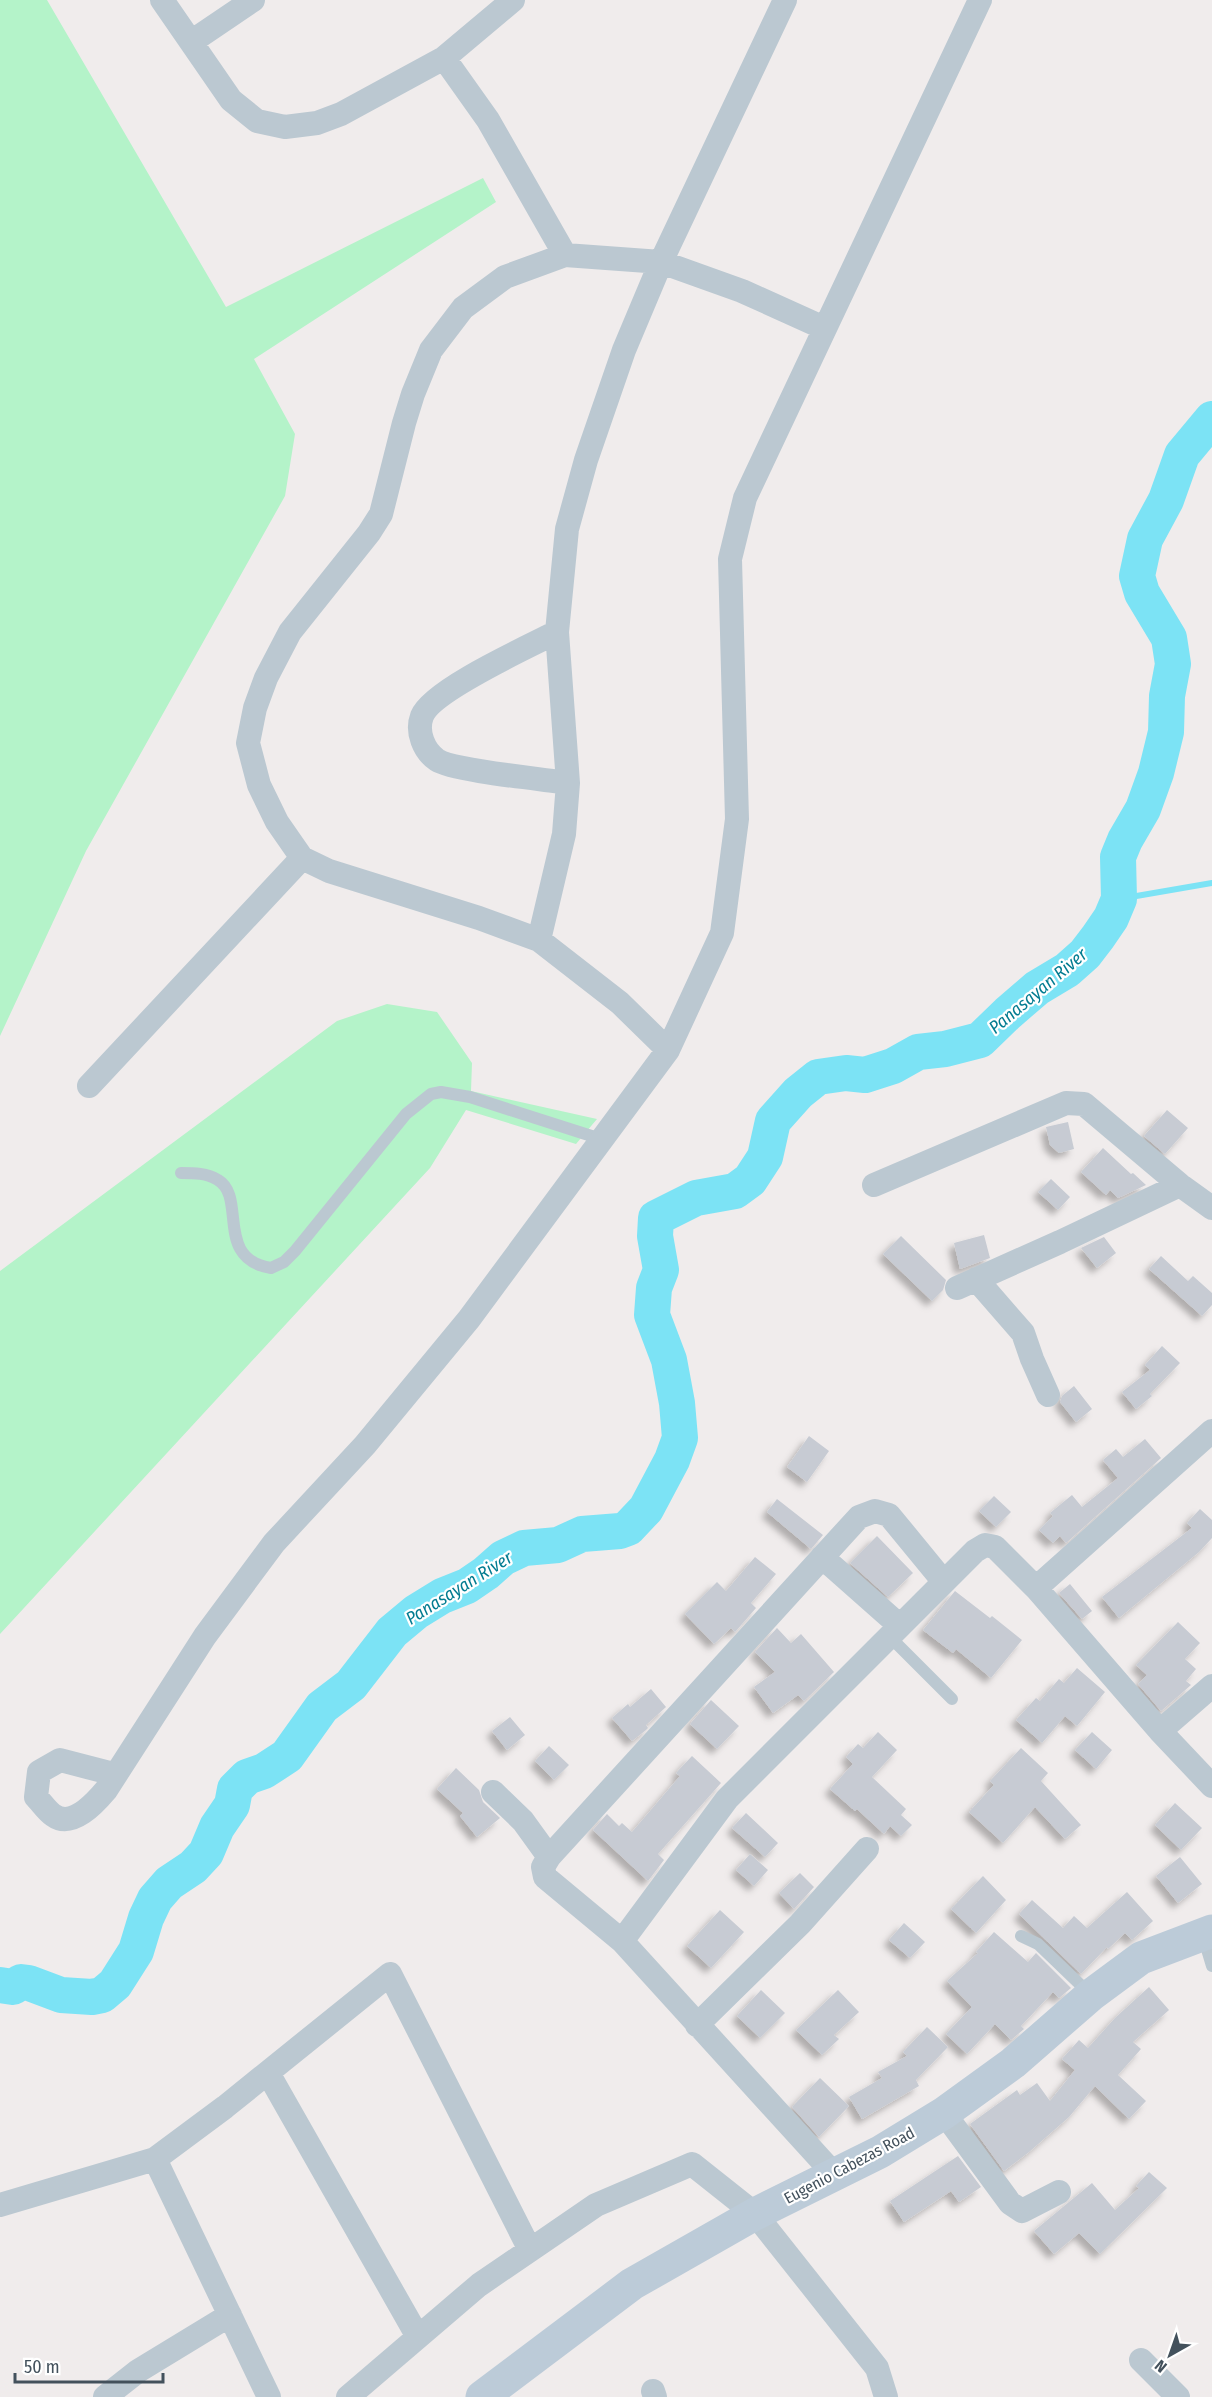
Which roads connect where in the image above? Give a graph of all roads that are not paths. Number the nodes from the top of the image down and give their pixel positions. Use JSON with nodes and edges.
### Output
{"nodes":[{"id":1,"x":162,"y":0,"type":"edge"},
{"id":2,"x":253,"y":0,"type":"edge"},
{"id":3,"x":513,"y":0,"type":"edge"},
{"id":4,"x":785,"y":0,"type":"edge"},
{"id":5,"x":980,"y":0,"type":"edge"},
{"id":6,"x":191,"y":42,"type":"junction"},
{"id":7,"x":444,"y":58,"type":"junction"},
{"id":8,"x":565,"y":255,"type":"junction"},
{"id":9,"x":661,"y":262,"type":"junction"},
{"id":10,"x":824,"y":328,"type":"junction"},
{"id":11,"x":557,"y":632,"type":"junction"},
{"id":12,"x":568,"y":783,"type":"junction"},
{"id":13,"x":302,"y":858,"type":"junction"},
{"id":14,"x":539,"y":940,"type":"junction"},
{"id":15,"x":668,"y":1050,"type":"junction"},
{"id":16,"x":90,"y":1086,"type":"dead end"},
{"id":17,"x":601,"y":1139,"type":"junction"},
{"id":18,"x":181,"y":1173,"type":"dead end"},
{"id":19,"x":874,"y":1185,"type":"dead end"},
{"id":20,"x":1180,"y":1185,"type":"junction"},
{"id":21,"x":1212,"y":1208,"type":"edge"},
{"id":22,"x":1048,"y":1395,"type":"dead end"},
{"id":23,"x":1212,"y":1431,"type":"edge"},
{"id":24,"x":822,"y":1557,"type":"junction"},
{"id":25,"x":944,"y":1582,"type":"junction"},
{"id":26,"x":1036,"y":1588,"type":"junction"},
{"id":27,"x":895,"y":1631,"type":"junction"},
{"id":28,"x":1212,"y":1686,"type":"edge"},
{"id":29,"x":952,"y":1699,"type":"dead end"},
{"id":30,"x":1161,"y":1731,"type":"junction"},
{"id":31,"x":114,"y":1774,"type":"dead end"},
{"id":32,"x":1212,"y":1786,"type":"edge"},
{"id":33,"x":492,"y":1792,"type":"dead end"},
{"id":34,"x":867,"y":1849,"type":"dead end"},
{"id":35,"x":549,"y":1857,"type":"junction"},
{"id":36,"x":1207,"y":1933,"type":"edge"},
{"id":37,"x":1021,"y":1936,"type":"dead end"},
{"id":38,"x":622,"y":1941,"type":"junction"},
{"id":39,"x":1212,"y":1965,"type":"edge"},
{"id":40,"x":1091,"y":1995,"type":"junction"},
{"id":41,"x":697,"y":2025,"type":"junction"},
{"id":42,"x":268,"y":2073,"type":"junction"},
{"id":43,"x":944,"y":2113,"type":"junction"},
{"id":44,"x":154,"y":2159,"type":"junction"},
{"id":45,"x":834,"y":2174,"type":"junction"},
{"id":46,"x":1059,"y":2192,"type":"dead end"},
{"id":47,"x":0,"y":2205,"type":"edge"},
{"id":48,"x":755,"y":2214,"type":"junction"},
{"id":49,"x":530,"y":2250,"type":"junction"},
{"id":50,"x":230,"y":2315,"type":"junction"},
{"id":51,"x":418,"y":2337,"type":"junction"},
{"id":52,"x":1141,"y":2360,"type":"dead end"},
{"id":53,"x":105,"y":2397,"type":"edge"},
{"id":54,"x":269,"y":2397,"type":"edge"},
{"id":55,"x":348,"y":2397,"type":"edge"},
{"id":56,"x":482,"y":2397,"type":"edge"},
{"id":57,"x":886,"y":2397,"type":"edge"},
{"id":58,"x":1178,"y":2397,"type":"edge"}],
"edges":[{"from":1,"to":6,"type":"street"},
{"from":2,"to":6,"type":"street"},
{"from":3,"to":7,"type":"street"},
{"from":4,"to":9,"type":"street"},
{"from":5,"to":10,"type":"street"},
{"from":6,"to":7,"type":"street"},
{"from":7,"to":8,"type":"street"},
{"from":8,"to":9,"type":"street"},
{"from":8,"to":13,"type":"street"},
{"from":9,"to":10,"type":"street"},
{"from":9,"to":11,"type":"street"},
{"from":10,"to":15,"type":"street"},
{"from":11,"to":12,"type":"street"},
{"from":11,"to":12,"type":"street"},
{"from":12,"to":14,"type":"street"},
{"from":13,"to":14,"type":"street"},
{"from":13,"to":16,"type":"street"},
{"from":14,"to":15,"type":"street"},
{"from":15,"to":17,"type":"street"},
{"from":17,"to":18,"type":"lane"},
{"from":17,"to":31,"type":"street"},
{"from":19,"to":20,"type":"street"},
{"from":20,"to":21,"type":"street"},
{"from":20,"to":22,"type":"street"},
{"from":23,"to":26,"type":"street"},
{"from":24,"to":25,"type":"street"},
{"from":24,"to":27,"type":"street"},
{"from":24,"to":35,"type":"street"},
{"from":25,"to":26,"type":"street"},
{"from":25,"to":27,"type":"street"},
{"from":26,"to":30,"type":"street"},
{"from":27,"to":29,"type":"lane"},
{"from":27,"to":38,"type":"street"},
{"from":28,"to":30,"type":"street"},
{"from":30,"to":32,"type":"street"},
{"from":33,"to":35,"type":"street"},
{"from":34,"to":41,"type":"street"},
{"from":35,"to":38,"type":"street"},
{"from":36,"to":39,"type":"lane"},
{"from":36,"to":40,"type":"street","name":"Eugenio Cabezas Road"},
{"from":37,"to":40,"type":"lane"},
{"from":38,"to":41,"type":"street"},
{"from":40,"to":43,"type":"street","name":"Eugenio Cabezas Road"},
{"from":41,"to":45,"type":"street"},
{"from":42,"to":44,"type":"street"},
{"from":42,"to":49,"type":"street"},
{"from":42,"to":51,"type":"street"},
{"from":43,"to":45,"type":"street","name":"Eugenio Cabezas Road"},
{"from":43,"to":46,"type":"street"},
{"from":44,"to":47,"type":"street"},
{"from":44,"to":50,"type":"street"},
{"from":45,"to":48,"type":"street","name":"Eugenio Cabezas Road"},
{"from":48,"to":49,"type":"street"},
{"from":48,"to":56,"type":"street","name":"Eugenio Cabezas Road"},
{"from":48,"to":57,"type":"street"},
{"from":49,"to":51,"type":"street"},
{"from":50,"to":53,"type":"street"},
{"from":50,"to":54,"type":"street"},
{"from":51,"to":55,"type":"street"},
{"from":52,"to":58,"type":"street"}]}
